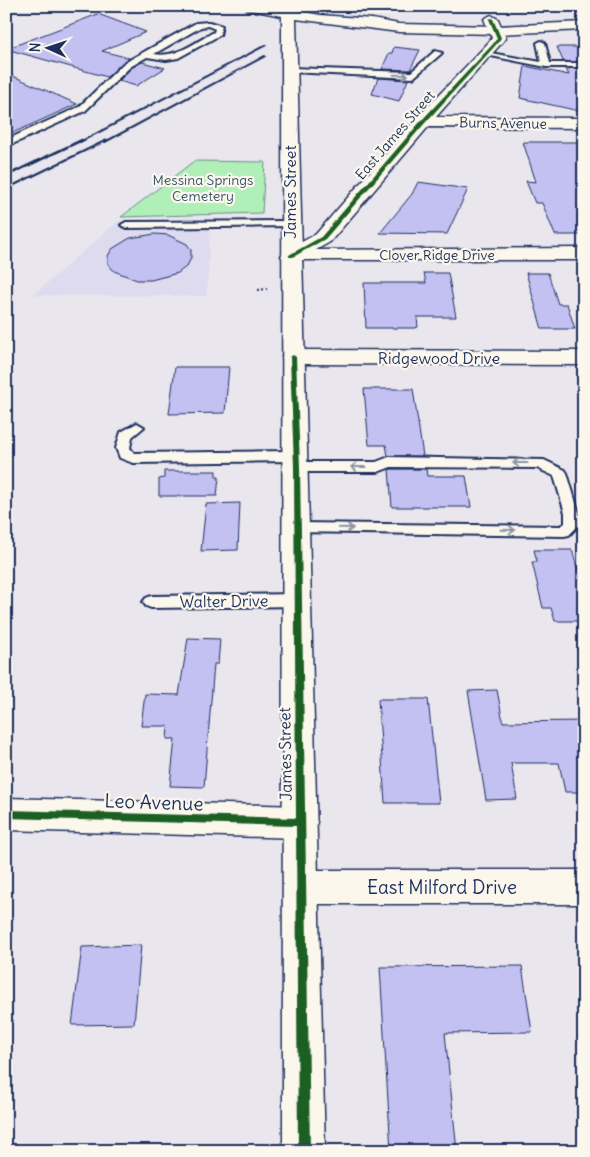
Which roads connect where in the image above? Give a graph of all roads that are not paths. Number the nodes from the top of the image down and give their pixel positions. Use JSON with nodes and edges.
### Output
{"nodes":[{"id":1,"x":251,"y":6,"type":"edge"},
{"id":2,"x":289,"y":14,"type":"junction"},
{"id":3,"x":584,"y":16,"type":"edge"},
{"id":4,"x":494,"y":24,"type":"junction"},
{"id":5,"x":584,"y":26,"type":"edge"},
{"id":6,"x":542,"y":43,"type":"dead end"},
{"id":7,"x":438,"y":53,"type":"dead end"},
{"id":8,"x":145,"y":54,"type":"junction"},
{"id":9,"x":485,"y":54,"type":"junction"},
{"id":10,"x":546,"y":65,"type":"junction"},
{"id":11,"x":579,"y":65,"type":"dead end"},
{"id":12,"x":290,"y":70,"type":"junction"},
{"id":13,"x":422,"y":122,"type":"junction"},
{"id":14,"x":584,"y":123,"type":"edge"},
{"id":15,"x":6,"y":144,"type":"edge"},
{"id":16,"x":291,"y":224,"type":"junction"},
{"id":17,"x":126,"y":226,"type":"dead end"},
{"id":18,"x":584,"y":254,"type":"edge"},
{"id":19,"x":291,"y":256,"type":"junction"},
{"id":20,"x":294,"y":358,"type":"junction"},
{"id":21,"x":584,"y":358,"type":"edge"},
{"id":22,"x":137,"y":427,"type":"dead end"},
{"id":23,"x":297,"y":462,"type":"junction"},
{"id":24,"x":297,"y":528,"type":"junction"},
{"id":25,"x":298,"y":600,"type":"junction"},
{"id":26,"x":151,"y":602,"type":"dead end"},
{"id":27,"x":6,"y":814,"type":"edge"},
{"id":28,"x":300,"y":822,"type":"junction"},
{"id":29,"x":301,"y":887,"type":"junction"},
{"id":30,"x":584,"y":887,"type":"edge"},
{"id":31,"x":304,"y":1151,"type":"edge"}],
"edges":[{"from":1,"to":2,"type":"main road"},
{"from":2,"to":4,"type":"main road"},
{"from":2,"to":12,"type":"main road","name":"James Street"},
{"from":3,"to":4,"type":"main road"},
{"from":4,"to":5,"type":"main road"},
{"from":4,"to":9,"type":"main road","name":"East James Street"},
{"from":6,"to":10,"type":"lane"},
{"from":12,"to":7,"type":"lane","one_way":true},
{"from":8,"to":8,"type":"lane"},
{"from":8,"to":15,"type":"lane"},
{"from":9,"to":10,"type":"lane"},
{"from":9,"to":13,"type":"main road","name":"East James Street"},
{"from":10,"to":11,"type":"lane"},
{"from":12,"to":16,"type":"main road","name":"James Street"},
{"from":13,"to":14,"type":"main road","name":"Burns Avenue"},
{"from":13,"to":19,"type":"main road","name":"East James Street"},
{"from":16,"to":17,"type":"lane"},
{"from":16,"to":19,"type":"main road","name":"James Street"},
{"from":18,"to":19,"type":"main road","name":"Clover Ridge Drive"},
{"from":19,"to":20,"type":"main road","name":"James Street"},
{"from":20,"to":21,"type":"main road","name":"Ridgewood Drive"},
{"from":20,"to":23,"type":"main road","name":"James Street"},
{"from":22,"to":23,"type":"lane"},
{"from":23,"to":24,"type":"main road","name":"James Street"},
{"from":24,"to":23,"type":"lane","one_way":true},
{"from":24,"to":25,"type":"main road","name":"James Street"},
{"from":25,"to":26,"type":"lane","name":"Walter Drive"},
{"from":25,"to":28,"type":"main road","name":"James Street"},
{"from":27,"to":28,"type":"main road","name":"Leo Avenue"},
{"from":28,"to":29,"type":"main road","name":"James Street"},
{"from":29,"to":30,"type":"main road","name":"East Milford Drive"},
{"from":29,"to":31,"type":"main road","name":"James Street"}]}
